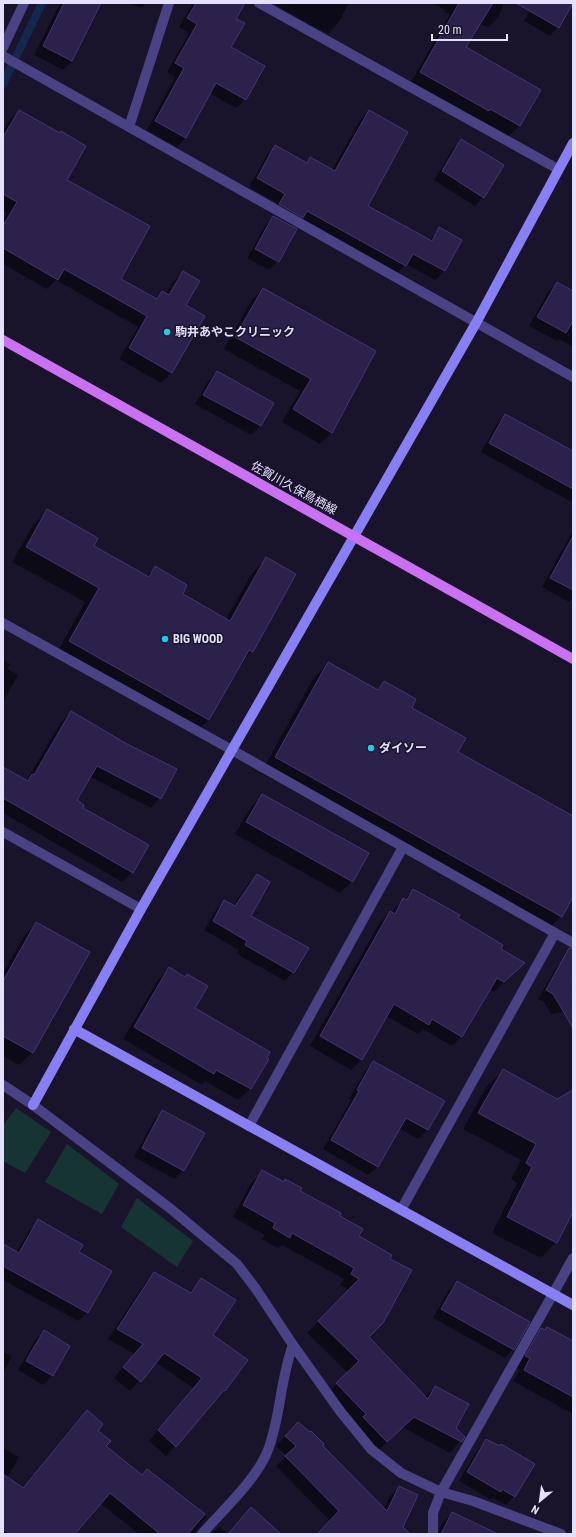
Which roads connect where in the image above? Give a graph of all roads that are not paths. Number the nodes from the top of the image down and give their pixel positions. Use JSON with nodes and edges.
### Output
{"nodes":[{"id":1,"x":24,"y":3,"type":"edge"},
{"id":2,"x":169,"y":3,"type":"edge"},
{"id":3,"x":258,"y":3,"type":"edge"},
{"id":4,"x":3,"y":48,"type":"edge"},
{"id":5,"x":6,"y":57,"type":"edge"},
{"id":6,"x":129,"y":127,"type":"junction"},
{"id":7,"x":573,"y":143,"type":"edge"},
{"id":8,"x":558,"y":169,"type":"junction"},
{"id":9,"x":476,"y":323,"type":"junction"},
{"id":10,"x":3,"y":340,"type":"edge"},
{"id":11,"x":573,"y":377,"type":"edge"},
{"id":12,"x":355,"y":537,"type":"junction"},
{"id":13,"x":3,"y":623,"type":"edge"},
{"id":14,"x":573,"y":659,"type":"edge"},
{"id":15,"x":232,"y":750,"type":"junction"},
{"id":16,"x":3,"y":832,"type":"edge"},
{"id":17,"x":403,"y":847,"type":"junction"},
{"id":18,"x":141,"y":908,"type":"junction"},
{"id":19,"x":555,"y":933,"type":"junction"},
{"id":20,"x":573,"y":943,"type":"edge"},
{"id":21,"x":74,"y":1030,"type":"junction"},
{"id":22,"x":3,"y":1085,"type":"edge"},
{"id":23,"x":33,"y":1105,"type":"junction"},
{"id":24,"x":249,"y":1126,"type":"junction"},
{"id":25,"x":401,"y":1210,"type":"junction"},
{"id":26,"x":573,"y":1258,"type":"edge"},
{"id":27,"x":553,"y":1294,"type":"junction"},
{"id":28,"x":573,"y":1305,"type":"edge"},
{"id":29,"x":293,"y":1345,"type":"junction"},
{"id":30,"x":441,"y":1492,"type":"junction"},
{"id":31,"x":202,"y":1534,"type":"edge"},
{"id":32,"x":433,"y":1534,"type":"edge"},
{"id":33,"x":561,"y":1534,"type":"edge"}],
"edges":[{"from":1,"to":4,"type":"street"},
{"from":2,"to":6,"type":"street"},
{"from":3,"to":8,"type":"street"},
{"from":5,"to":6,"type":"street"},
{"from":6,"to":9,"type":"street"},
{"from":7,"to":8,"type":"street"},
{"from":8,"to":9,"type":"street"},
{"from":9,"to":11,"type":"street"},
{"from":9,"to":12,"type":"street"},
{"from":10,"to":12,"type":"main road","name":"佐賀川久保鳥栖線"},
{"from":12,"to":14,"type":"main road","name":"佐賀川久保鳥栖線"},
{"from":12,"to":15,"type":"street"},
{"from":13,"to":15,"type":"street"},
{"from":15,"to":17,"type":"street"},
{"from":15,"to":18,"type":"street"},
{"from":16,"to":18,"type":"street"},
{"from":17,"to":19,"type":"street"},
{"from":17,"to":24,"type":"street"},
{"from":18,"to":21,"type":"street"},
{"from":19,"to":20,"type":"street"},
{"from":19,"to":25,"type":"street"},
{"from":21,"to":23,"type":"street"},
{"from":21,"to":24,"type":"street"},
{"from":22,"to":23,"type":"street"},
{"from":23,"to":29,"type":"street"},
{"from":24,"to":25,"type":"street"},
{"from":25,"to":27,"type":"street"},
{"from":26,"to":27,"type":"street"},
{"from":27,"to":28,"type":"street"},
{"from":27,"to":30,"type":"street"},
{"from":29,"to":30,"type":"street"},
{"from":29,"to":31,"type":"street"},
{"from":30,"to":32,"type":"street"},
{"from":30,"to":33,"type":"street"}]}
